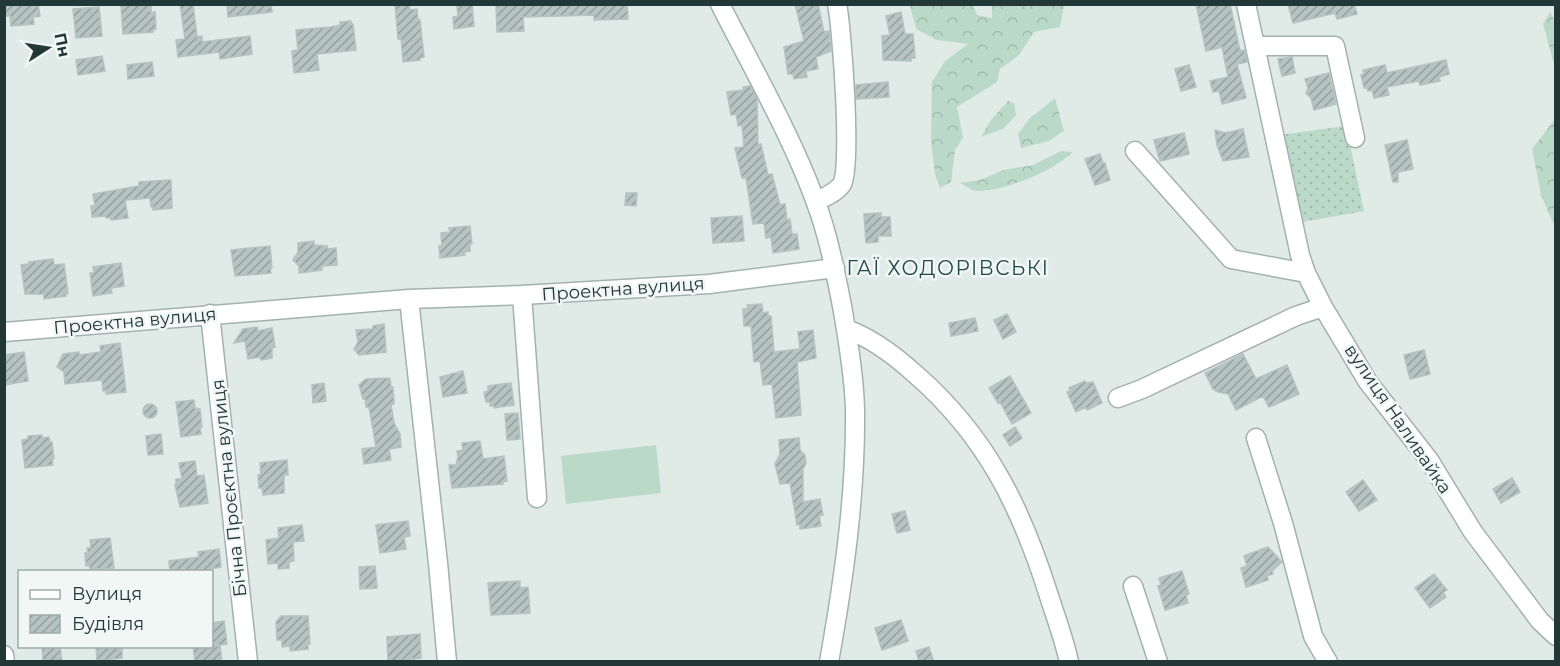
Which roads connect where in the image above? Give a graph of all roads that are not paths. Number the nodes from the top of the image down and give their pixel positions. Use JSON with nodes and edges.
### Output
{"nodes":[{"id":1,"x":720,"y":4,"type":"edge"},
{"id":2,"x":837,"y":4,"type":"edge"},
{"id":3,"x":1246,"y":4,"type":"edge"},
{"id":4,"x":1256,"y":46,"type":"junction"},
{"id":5,"x":1355,"y":138,"type":"dead end"},
{"id":6,"x":1135,"y":151,"type":"dead end"},
{"id":7,"x":816,"y":202,"type":"junction"},
{"id":8,"x":835,"y":268,"type":"junction"},
{"id":9,"x":1306,"y":273,"type":"junction"},
{"id":10,"x":522,"y":295,"type":"junction"},
{"id":11,"x":409,"y":299,"type":"junction"},
{"id":12,"x":1323,"y":307,"type":"junction"},
{"id":13,"x":210,"y":314,"type":"junction"},
{"id":14,"x":846,"y":329,"type":"junction"},
{"id":15,"x":4,"y":332,"type":"edge"},
{"id":16,"x":1118,"y":398,"type":"dead end"},
{"id":17,"x":1256,"y":438,"type":"dead end"},
{"id":18,"x":537,"y":498,"type":"dead end"},
{"id":19,"x":1133,"y":586,"type":"dead end"},
{"id":20,"x":1556,"y":636,"type":"edge"},
{"id":21,"x":4,"y":655,"type":"edge"},
{"id":22,"x":5,"y":662,"type":"edge"},
{"id":23,"x":248,"y":662,"type":"edge"},
{"id":24,"x":447,"y":662,"type":"edge"},
{"id":25,"x":829,"y":662,"type":"edge"},
{"id":26,"x":1069,"y":662,"type":"edge"},
{"id":27,"x":1158,"y":662,"type":"edge"},
{"id":28,"x":1328,"y":662,"type":"edge"}],
"edges":[{"from":1,"to":7,"type":"street"},
{"from":2,"to":7,"type":"street"},
{"from":3,"to":4,"type":"street","name":"вулиця Наливайка"},
{"from":4,"to":5,"type":"street"},
{"from":4,"to":9,"type":"street","name":"вулиця Наливайка"},
{"from":6,"to":9,"type":"street"},
{"from":7,"to":8,"type":"street"},
{"from":8,"to":10,"type":"street","name":"Проектна вулиця"},
{"from":8,"to":14,"type":"street"},
{"from":9,"to":12,"type":"street","name":"вулиця Наливайка"},
{"from":10,"to":11,"type":"street","name":"Проектна вулиця"},
{"from":10,"to":18,"type":"street"},
{"from":11,"to":13,"type":"street","name":"Проектна вулиця"},
{"from":11,"to":24,"type":"street"},
{"from":12,"to":16,"type":"street"},
{"from":12,"to":20,"type":"street","name":"вулиця Наливайка"},
{"from":13,"to":15,"type":"street","name":"Проектна вулиця"},
{"from":13,"to":23,"type":"street","name":"Бічна Проєктна вулиця"},
{"from":14,"to":25,"type":"street"},
{"from":14,"to":26,"type":"street"},
{"from":17,"to":28,"type":"street"},
{"from":19,"to":27,"type":"street"},
{"from":21,"to":22,"type":"street"}]}
